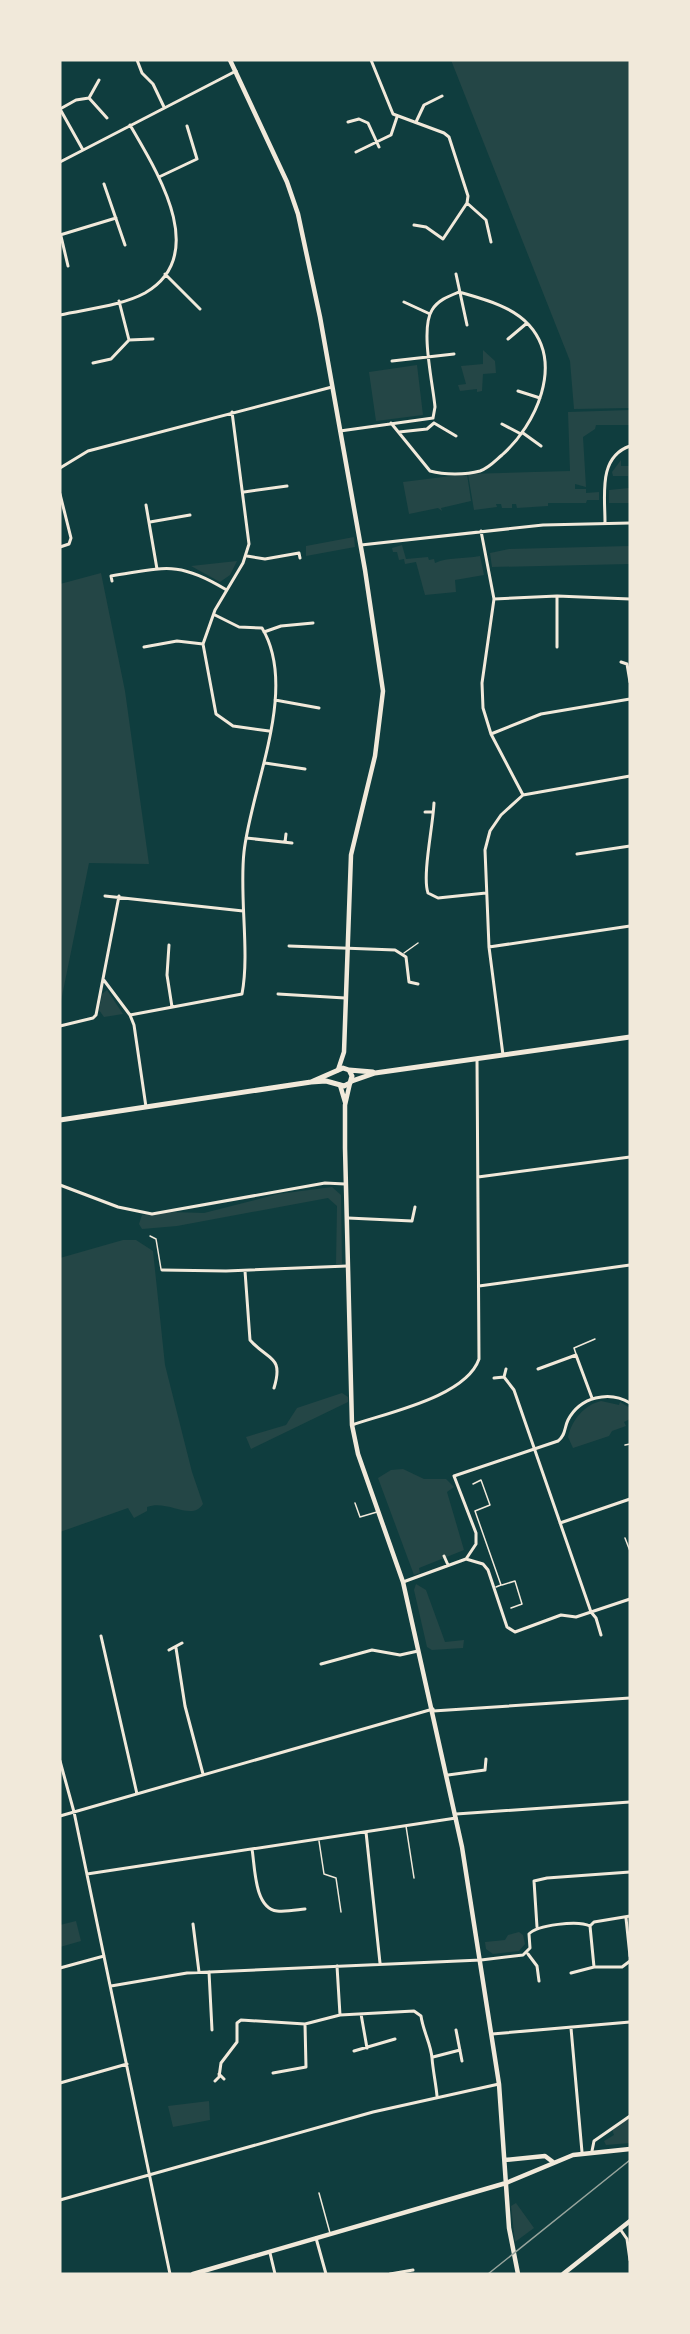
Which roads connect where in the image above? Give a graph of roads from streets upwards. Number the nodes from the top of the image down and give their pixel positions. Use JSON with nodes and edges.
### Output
{"nodes":[{"id":1,"x":137,"y":60,"type":"edge"},
{"id":2,"x":230,"y":60,"type":"edge"},
{"id":3,"x":371,"y":60,"type":"edge"},
{"id":4,"x":236,"y":71,"type":"junction"},
{"id":5,"x":99,"y":80,"type":"dead end"},
{"id":6,"x":442,"y":96,"type":"dead end"},
{"id":7,"x":89,"y":98,"type":"junction"},
{"id":8,"x":164,"y":107,"type":"junction"},
{"id":9,"x":60,"y":109,"type":"edge"},
{"id":10,"x":397,"y":117,"type":"junction"},
{"id":11,"x":107,"y":118,"type":"dead end"},
{"id":12,"x":348,"y":122,"type":"dead end"},
{"id":13,"x":416,"y":122,"type":"junction"},
{"id":14,"x":130,"y":125,"type":"junction"},
{"id":15,"x":187,"y":126,"type":"dead end"},
{"id":16,"x":377,"y":140,"type":"junction"},
{"id":17,"x":379,"y":147,"type":"dead end"},
{"id":18,"x":83,"y":150,"type":"junction"},
{"id":19,"x":356,"y":152,"type":"dead end"},
{"id":20,"x":60,"y":162,"type":"edge"},
{"id":21,"x":159,"y":177,"type":"junction"},
{"id":22,"x":104,"y":184,"type":"dead end"},
{"id":23,"x":466,"y":203,"type":"junction"},
{"id":24,"x":116,"y":219,"type":"junction"},
{"id":25,"x":414,"y":225,"type":"dead end"},
{"id":26,"x":60,"y":234,"type":"edge"},
{"id":27,"x":491,"y":242,"type":"dead end"},
{"id":28,"x":125,"y":245,"type":"dead end"},
{"id":29,"x":68,"y":266,"type":"dead end"},
{"id":30,"x":165,"y":274,"type":"junction"},
{"id":31,"x":456,"y":274,"type":"dead end"},
{"id":32,"x":459,"y":292,"type":"junction"},
{"id":33,"x":119,"y":301,"type":"junction"},
{"id":34,"x":404,"y":302,"type":"dead end"},
{"id":35,"x":200,"y":309,"type":"dead end"},
{"id":36,"x":60,"y":315,"type":"edge"},
{"id":37,"x":430,"y":315,"type":"junction"},
{"id":38,"x":527,"y":323,"type":"junction"},
{"id":39,"x":467,"y":325,"type":"dead end"},
{"id":40,"x":153,"y":339,"type":"dead end"},
{"id":41,"x":508,"y":339,"type":"dead end"},
{"id":42,"x":129,"y":340,"type":"junction"},
{"id":43,"x":454,"y":354,"type":"dead end"},
{"id":44,"x":429,"y":357,"type":"junction"},
{"id":45,"x":392,"y":361,"type":"dead end"},
{"id":46,"x":93,"y":363,"type":"dead end"},
{"id":47,"x":332,"y":387,"type":"junction"},
{"id":48,"x":518,"y":391,"type":"dead end"},
{"id":49,"x":540,"y":398,"type":"junction"},
{"id":50,"x":231,"y":412,"type":"junction"},
{"id":51,"x":433,"y":421,"type":"junction"},
{"id":52,"x":391,"y":423,"type":"junction"},
{"id":53,"x":502,"y":424,"type":"dead end"},
{"id":54,"x":340,"y":432,"type":"junction"},
{"id":55,"x":399,"y":432,"type":"junction"},
{"id":56,"x":522,"y":433,"type":"junction"},
{"id":57,"x":456,"y":436,"type":"dead end"},
{"id":58,"x":541,"y":446,"type":"dead end"},
{"id":59,"x":630,"y":446,"type":"edge"},
{"id":60,"x":60,"y":468,"type":"edge"},
{"id":61,"x":288,"y":486,"type":"dead end"},
{"id":62,"x":244,"y":492,"type":"junction"},
{"id":63,"x":60,"y":494,"type":"edge"},
{"id":64,"x":146,"y":504,"type":"dead end"},
{"id":65,"x":190,"y":515,"type":"dead end"},
{"id":66,"x":150,"y":522,"type":"junction"},
{"id":67,"x":605,"y":522,"type":"junction"},
{"id":68,"x":630,"y":523,"type":"edge"},
{"id":69,"x":481,"y":531,"type":"junction"},
{"id":70,"x":361,"y":545,"type":"junction"},
{"id":71,"x":60,"y":548,"type":"edge"},
{"id":72,"x":246,"y":556,"type":"junction"},
{"id":73,"x":300,"y":558,"type":"dead end"},
{"id":74,"x":157,"y":569,"type":"junction"},
{"id":75,"x":112,"y":581,"type":"dead end"},
{"id":76,"x":225,"y":589,"type":"junction"},
{"id":77,"x":556,"y":596,"type":"junction"},
{"id":78,"x":494,"y":599,"type":"junction"},
{"id":79,"x":630,"y":599,"type":"edge"},
{"id":80,"x":215,"y":615,"type":"junction"},
{"id":81,"x":313,"y":623,"type":"dead end"},
{"id":82,"x":264,"y":632,"type":"junction"},
{"id":83,"x":203,"y":644,"type":"junction"},
{"id":84,"x":144,"y":647,"type":"dead end"},
{"id":85,"x":557,"y":647,"type":"dead end"},
{"id":86,"x":621,"y":662,"type":"dead end"},
{"id":87,"x":628,"y":663,"type":"edge"},
{"id":88,"x":630,"y":682,"type":"edge"},
{"id":89,"x":630,"y":699,"type":"edge"},
{"id":90,"x":275,"y":700,"type":"junction"},
{"id":91,"x":319,"y":708,"type":"dead end"},
{"id":92,"x":269,"y":731,"type":"junction"},
{"id":93,"x":491,"y":734,"type":"junction"},
{"id":94,"x":266,"y":763,"type":"junction"},
{"id":95,"x":304,"y":769,"type":"dead end"},
{"id":96,"x":630,"y":777,"type":"edge"},
{"id":97,"x":523,"y":795,"type":"junction"},
{"id":98,"x":434,"y":803,"type":"dead end"},
{"id":99,"x":425,"y":812,"type":"dead end"},
{"id":100,"x":433,"y":812,"type":"junction"},
{"id":101,"x":286,"y":834,"type":"dead end"},
{"id":102,"x":246,"y":838,"type":"junction"},
{"id":103,"x":285,"y":842,"type":"junction"},
{"id":104,"x":292,"y":843,"type":"dead end"},
{"id":105,"x":630,"y":846,"type":"edge"},
{"id":106,"x":577,"y":854,"type":"dead end"},
{"id":107,"x":486,"y":893,"type":"junction"},
{"id":108,"x":105,"y":896,"type":"dead end"},
{"id":109,"x":119,"y":896,"type":"junction"},
{"id":110,"x":243,"y":911,"type":"junction"},
{"id":111,"x":630,"y":926,"type":"edge"},
{"id":112,"x":169,"y":945,"type":"dead end"},
{"id":113,"x":289,"y":946,"type":"dead end"},
{"id":114,"x":489,"y":947,"type":"junction"},
{"id":115,"x":346,"y":948,"type":"junction"},
{"id":116,"x":103,"y":979,"type":"junction"},
{"id":117,"x":418,"y":984,"type":"dead end"},
{"id":118,"x":278,"y":994,"type":"dead end"},
{"id":119,"x":345,"y":998,"type":"junction"},
{"id":120,"x":172,"y":1007,"type":"junction"},
{"id":121,"x":130,"y":1015,"type":"junction"},
{"id":122,"x":60,"y":1026,"type":"edge"},
{"id":123,"x":630,"y":1037,"type":"edge"},
{"id":124,"x":344,"y":1052,"type":"junction"},
{"id":125,"x":503,"y":1055,"type":"junction"},
{"id":126,"x":477,"y":1059,"type":"junction"},
{"id":127,"x":349,"y":1070,"type":"junction"},
{"id":128,"x":337,"y":1071,"type":"junction"},
{"id":129,"x":375,"y":1072,"type":"junction"},
{"id":130,"x":311,"y":1082,"type":"junction"},
{"id":131,"x":351,"y":1082,"type":"junction"},
{"id":132,"x":339,"y":1084,"type":"junction"},
{"id":133,"x":345,"y":1105,"type":"junction"},
{"id":134,"x":146,"y":1107,"type":"junction"},
{"id":135,"x":60,"y":1120,"type":"edge"},
{"id":136,"x":630,"y":1157,"type":"edge"},
{"id":137,"x":478,"y":1177,"type":"junction"},
{"id":138,"x":345,"y":1184,"type":"junction"},
{"id":139,"x":60,"y":1185,"type":"edge"},
{"id":140,"x":415,"y":1207,"type":"dead end"},
{"id":141,"x":346,"y":1218,"type":"junction"},
{"id":142,"x":630,"y":1265,"type":"edge"},
{"id":143,"x":347,"y":1266,"type":"junction"},
{"id":144,"x":162,"y":1270,"type":"road end"},
{"id":145,"x":245,"y":1271,"type":"junction"},
{"id":146,"x":479,"y":1286,"type":"junction"},
{"id":147,"x":506,"y":1369,"type":"dead end"},
{"id":148,"x":538,"y":1369,"type":"dead end"},
{"id":149,"x":504,"y":1377,"type":"junction"},
{"id":150,"x":494,"y":1378,"type":"dead end"},
{"id":151,"x":274,"y":1388,"type":"dead end"},
{"id":152,"x":592,"y":1398,"type":"junction"},
{"id":153,"x":630,"y":1403,"type":"edge"},
{"id":154,"x":352,"y":1425,"type":"junction"},
{"id":155,"x":533,"y":1448,"type":"junction"},
{"id":156,"x":630,"y":1499,"type":"edge"},
{"id":157,"x":560,"y":1523,"type":"junction"},
{"id":158,"x":444,"y":1556,"type":"dead end"},
{"id":159,"x":466,"y":1559,"type":"junction"},
{"id":160,"x":448,"y":1565,"type":"junction"},
{"id":161,"x":403,"y":1582,"type":"junction"},
{"id":162,"x":630,"y":1599,"type":"edge"},
{"id":163,"x":591,"y":1612,"type":"junction"},
{"id":164,"x":602,"y":1635,"type":"dead end"},
{"id":165,"x":101,"y":1636,"type":"dead end"},
{"id":166,"x":182,"y":1642,"type":"dead end"},
{"id":167,"x":176,"y":1648,"type":"junction"},
{"id":168,"x":169,"y":1650,"type":"dead end"},
{"id":169,"x":418,"y":1651,"type":"junction"},
{"id":170,"x":321,"y":1664,"type":"dead end"},
{"id":171,"x":630,"y":1698,"type":"edge"},
{"id":172,"x":433,"y":1710,"type":"junction"},
{"id":173,"x":486,"y":1759,"type":"dead end"},
{"id":174,"x":60,"y":1761,"type":"edge"},
{"id":175,"x":203,"y":1774,"type":"junction"},
{"id":176,"x":448,"y":1775,"type":"junction"},
{"id":177,"x":137,"y":1794,"type":"junction"},
{"id":178,"x":630,"y":1802,"type":"edge"},
{"id":179,"x":75,"y":1812,"type":"junction"},
{"id":180,"x":60,"y":1816,"type":"edge"},
{"id":181,"x":456,"y":1816,"type":"junction"},
{"id":182,"x":366,"y":1832,"type":"junction"},
{"id":183,"x":252,"y":1849,"type":"junction"},
{"id":184,"x":630,"y":1872,"type":"edge"},
{"id":185,"x":87,"y":1874,"type":"junction"},
{"id":186,"x":305,"y":1909,"type":"dead end"},
{"id":187,"x":628,"y":1917,"type":"edge"},
{"id":188,"x":193,"y":1924,"type":"dead end"},
{"id":189,"x":590,"y":1926,"type":"junction"},
{"id":190,"x":537,"y":1927,"type":"junction"},
{"id":191,"x":528,"y":1953,"type":"junction"},
{"id":192,"x":104,"y":1956,"type":"junction"},
{"id":193,"x":630,"y":1956,"type":"edge"},
{"id":194,"x":480,"y":1960,"type":"junction"},
{"id":195,"x":630,"y":1961,"type":"edge"},
{"id":196,"x":380,"y":1963,"type":"junction"},
{"id":197,"x":337,"y":1965,"type":"junction"},
{"id":198,"x":60,"y":1968,"type":"edge"},
{"id":199,"x":594,"y":1968,"type":"junction"},
{"id":200,"x":198,"y":1972,"type":"junction"},
{"id":201,"x":209,"y":1972,"type":"junction"},
{"id":202,"x":571,"y":1972,"type":"dead end"},
{"id":203,"x":538,"y":1982,"type":"dead end"},
{"id":204,"x":111,"y":1986,"type":"junction"},
{"id":205,"x":361,"y":2014,"type":"junction"},
{"id":206,"x":340,"y":2015,"type":"junction"},
{"id":207,"x":630,"y":2022,"type":"edge"},
{"id":208,"x":305,"y":2024,"type":"junction"},
{"id":209,"x":571,"y":2028,"type":"junction"},
{"id":210,"x":212,"y":2030,"type":"dead end"},
{"id":211,"x":456,"y":2030,"type":"dead end"},
{"id":212,"x":492,"y":2034,"type":"junction"},
{"id":213,"x":394,"y":2039,"type":"dead end"},
{"id":214,"x":367,"y":2048,"type":"junction"},
{"id":215,"x":354,"y":2050,"type":"dead end"},
{"id":216,"x":460,"y":2050,"type":"junction"},
{"id":217,"x":432,"y":2057,"type":"junction"},
{"id":218,"x":462,"y":2061,"type":"dead end"},
{"id":219,"x":127,"y":2064,"type":"junction"},
{"id":220,"x":273,"y":2073,"type":"dead end"},
{"id":221,"x":219,"y":2074,"type":"junction"},
{"id":222,"x":224,"y":2079,"type":"dead end"},
{"id":223,"x":214,"y":2081,"type":"dead end"},
{"id":224,"x":60,"y":2083,"type":"edge"},
{"id":225,"x":499,"y":2084,"type":"junction"},
{"id":226,"x":437,"y":2096,"type":"junction"},
{"id":227,"x":630,"y":2116,"type":"edge"},
{"id":228,"x":630,"y":2149,"type":"edge"},
{"id":229,"x":592,"y":2151,"type":"junction"},
{"id":230,"x":582,"y":2152,"type":"junction"},
{"id":231,"x":505,"y":2160,"type":"junction"},
{"id":232,"x":553,"y":2162,"type":"junction"},
{"id":233,"x":149,"y":2174,"type":"junction"},
{"id":234,"x":506,"y":2183,"type":"junction"},
{"id":235,"x":60,"y":2200,"type":"edge"},
{"id":236,"x":630,"y":2221,"type":"edge"},
{"id":237,"x":620,"y":2229,"type":"junction"},
{"id":238,"x":316,"y":2238,"type":"junction"},
{"id":239,"x":629,"y":2244,"type":"edge"},
{"id":240,"x":269,"y":2252,"type":"junction"},
{"id":241,"x":630,"y":2260,"type":"edge"},
{"id":242,"x":413,"y":2270,"type":"dead end"},
{"id":243,"x":170,"y":2274,"type":"edge"},
{"id":244,"x":193,"y":2274,"type":"edge"},
{"id":245,"x":275,"y":2274,"type":"edge"},
{"id":246,"x":326,"y":2274,"type":"edge"},
{"id":247,"x":390,"y":2274,"type":"edge"},
{"id":248,"x":518,"y":2274,"type":"edge"},
{"id":249,"x":563,"y":2274,"type":"edge"}],
"edges":[{"from":1,"to":8,"type":"street"},
{"from":2,"to":4,"type":"street"},
{"from":3,"to":10,"type":"street"},
{"from":4,"to":8,"type":"street"},
{"from":4,"to":47,"type":"street"},
{"from":5,"to":7,"type":"street"},
{"from":6,"to":13,"type":"street"},
{"from":7,"to":9,"type":"street"},
{"from":7,"to":11,"type":"street"},
{"from":8,"to":14,"type":"street"},
{"from":9,"to":18,"type":"street"},
{"from":10,"to":13,"type":"street"},
{"from":10,"to":16,"type":"street"},
{"from":12,"to":16,"type":"street"},
{"from":13,"to":23,"type":"street"},
{"from":14,"to":18,"type":"street"},
{"from":14,"to":21,"type":"street"},
{"from":15,"to":21,"type":"street"},
{"from":16,"to":17,"type":"street"},
{"from":16,"to":19,"type":"street"},
{"from":18,"to":20,"type":"street"},
{"from":21,"to":30,"type":"street"},
{"from":22,"to":24,"type":"street"},
{"from":23,"to":25,"type":"street"},
{"from":23,"to":27,"type":"street"},
{"from":24,"to":26,"type":"street"},
{"from":24,"to":28,"type":"street"},
{"from":26,"to":29,"type":"street"},
{"from":30,"to":33,"type":"street"},
{"from":30,"to":35,"type":"street"},
{"from":31,"to":32,"type":"street"},
{"from":32,"to":37,"type":"street"},
{"from":32,"to":38,"type":"street"},
{"from":32,"to":39,"type":"street"},
{"from":33,"to":36,"type":"street"},
{"from":33,"to":42,"type":"street"},
{"from":34,"to":37,"type":"street"},
{"from":37,"to":44,"type":"street"},
{"from":38,"to":41,"type":"street"},
{"from":38,"to":49,"type":"street"},
{"from":40,"to":42,"type":"street"},
{"from":42,"to":46,"type":"street"},
{"from":43,"to":44,"type":"street"},
{"from":44,"to":45,"type":"street"},
{"from":44,"to":51,"type":"street"},
{"from":47,"to":50,"type":"street"},
{"from":47,"to":54,"type":"street"},
{"from":48,"to":49,"type":"street"},
{"from":49,"to":56,"type":"street"},
{"from":50,"to":60,"type":"street"},
{"from":50,"to":62,"type":"street"},
{"from":51,"to":52,"type":"street"},
{"from":51,"to":55,"type":"street"},
{"from":51,"to":57,"type":"street"},
{"from":52,"to":54,"type":"street"},
{"from":52,"to":55,"type":"street"},
{"from":53,"to":56,"type":"street"},
{"from":54,"to":70,"type":"street"},
{"from":55,"to":56,"type":"street"},
{"from":56,"to":58,"type":"street"},
{"from":59,"to":67,"type":"street"},
{"from":61,"to":62,"type":"street"},
{"from":62,"to":72,"type":"street"},
{"from":63,"to":71,"type":"street"},
{"from":64,"to":66,"type":"street"},
{"from":65,"to":66,"type":"street"},
{"from":66,"to":74,"type":"street"},
{"from":67,"to":68,"type":"street"},
{"from":67,"to":69,"type":"street"},
{"from":69,"to":70,"type":"street"},
{"from":69,"to":78,"type":"street"},
{"from":70,"to":115,"type":"street"},
{"from":72,"to":73,"type":"street"},
{"from":72,"to":76,"type":"street"},
{"from":74,"to":75,"type":"street"},
{"from":74,"to":76,"type":"street"},
{"from":76,"to":80,"type":"street"},
{"from":77,"to":78,"type":"street"},
{"from":77,"to":79,"type":"street"},
{"from":77,"to":85,"type":"street"},
{"from":78,"to":93,"type":"street"},
{"from":80,"to":82,"type":"street"},
{"from":80,"to":83,"type":"street"},
{"from":81,"to":82,"type":"street"},
{"from":82,"to":90,"type":"street"},
{"from":83,"to":84,"type":"street"},
{"from":83,"to":92,"type":"street"},
{"from":86,"to":87,"type":"street"},
{"from":87,"to":88,"type":"street"},
{"from":89,"to":93,"type":"street"},
{"from":90,"to":91,"type":"street"},
{"from":90,"to":92,"type":"street"},
{"from":92,"to":94,"type":"street"},
{"from":93,"to":97,"type":"street"},
{"from":94,"to":95,"type":"street"},
{"from":94,"to":102,"type":"street"},
{"from":96,"to":97,"type":"street"},
{"from":97,"to":107,"type":"street"},
{"from":98,"to":100,"type":"street"},
{"from":99,"to":100,"type":"street"},
{"from":100,"to":107,"type":"street"},
{"from":101,"to":103,"type":"street"},
{"from":102,"to":103,"type":"street"},
{"from":102,"to":110,"type":"street"},
{"from":103,"to":104,"type":"street"},
{"from":105,"to":106,"type":"street"},
{"from":107,"to":114,"type":"street"},
{"from":108,"to":109,"type":"street"},
{"from":109,"to":110,"type":"street"},
{"from":109,"to":116,"type":"street"},
{"from":110,"to":120,"type":"street"},
{"from":111,"to":114,"type":"street"},
{"from":112,"to":120,"type":"street"},
{"from":113,"to":115,"type":"street"},
{"from":114,"to":125,"type":"street"},
{"from":115,"to":117,"type":"street"},
{"from":115,"to":119,"type":"street"},
{"from":116,"to":121,"type":"street"},
{"from":116,"to":122,"type":"street"},
{"from":118,"to":119,"type":"street"},
{"from":119,"to":124,"type":"street"},
{"from":120,"to":121,"type":"street"},
{"from":121,"to":134,"type":"street"},
{"from":123,"to":125,"type":"main road"},
{"from":124,"to":127,"type":"street"},
{"from":124,"to":128,"type":"street"},
{"from":125,"to":126,"type":"main road"},
{"from":126,"to":129,"type":"main road"},
{"from":126,"to":137,"type":"street"},
{"from":127,"to":128,"type":"main road"},
{"from":127,"to":129,"type":"main road"},
{"from":127,"to":131,"type":"main road"},
{"from":128,"to":130,"type":"main road"},
{"from":128,"to":132,"type":"main road"},
{"from":129,"to":131,"type":"main road"},
{"from":130,"to":132,"type":"main road"},
{"from":130,"to":134,"type":"main road"},
{"from":131,"to":132,"type":"main road"},
{"from":131,"to":133,"type":"street"},
{"from":132,"to":133,"type":"street"},
{"from":133,"to":138,"type":"street"},
{"from":134,"to":135,"type":"main road"},
{"from":136,"to":137,"type":"street"},
{"from":137,"to":146,"type":"street"},
{"from":138,"to":139,"type":"street"},
{"from":138,"to":141,"type":"street"},
{"from":140,"to":141,"type":"street"},
{"from":141,"to":143,"type":"street"},
{"from":142,"to":146,"type":"street"},
{"from":143,"to":145,"type":"street"},
{"from":143,"to":154,"type":"street"},
{"from":144,"to":145,"type":"street"},
{"from":145,"to":151,"type":"street"},
{"from":146,"to":154,"type":"street"},
{"from":147,"to":149,"type":"street"},
{"from":148,"to":152,"type":"street"},
{"from":149,"to":150,"type":"street"},
{"from":149,"to":155,"type":"street"},
{"from":152,"to":153,"type":"street"},
{"from":152,"to":155,"type":"street"},
{"from":154,"to":161,"type":"street"},
{"from":155,"to":157,"type":"street"},
{"from":155,"to":159,"type":"street"},
{"from":156,"to":157,"type":"street"},
{"from":157,"to":163,"type":"street"},
{"from":158,"to":160,"type":"street"},
{"from":159,"to":160,"type":"street"},
{"from":159,"to":163,"type":"street"},
{"from":160,"to":161,"type":"street"},
{"from":161,"to":169,"type":"street"},
{"from":162,"to":163,"type":"street"},
{"from":163,"to":164,"type":"street"},
{"from":165,"to":177,"type":"street"},
{"from":166,"to":167,"type":"street"},
{"from":167,"to":168,"type":"street"},
{"from":167,"to":175,"type":"street"},
{"from":169,"to":170,"type":"street"},
{"from":169,"to":172,"type":"street"},
{"from":171,"to":172,"type":"street"},
{"from":172,"to":175,"type":"street"},
{"from":172,"to":176,"type":"street"},
{"from":173,"to":176,"type":"street"},
{"from":174,"to":179,"type":"street"},
{"from":175,"to":177,"type":"street"},
{"from":176,"to":181,"type":"street"},
{"from":177,"to":179,"type":"street"},
{"from":178,"to":181,"type":"street"},
{"from":179,"to":180,"type":"street"},
{"from":179,"to":185,"type":"street"},
{"from":181,"to":182,"type":"street"},
{"from":181,"to":194,"type":"street"},
{"from":182,"to":183,"type":"street"},
{"from":182,"to":196,"type":"street"},
{"from":183,"to":185,"type":"street"},
{"from":183,"to":186,"type":"street"},
{"from":184,"to":190,"type":"street"},
{"from":185,"to":192,"type":"street"},
{"from":187,"to":189,"type":"street"},
{"from":187,"to":193,"type":"street"},
{"from":188,"to":200,"type":"street"},
{"from":189,"to":190,"type":"street"},
{"from":189,"to":199,"type":"street"},
{"from":190,"to":191,"type":"street"},
{"from":191,"to":194,"type":"street"},
{"from":191,"to":203,"type":"street"},
{"from":192,"to":198,"type":"street"},
{"from":192,"to":204,"type":"street"},
{"from":194,"to":196,"type":"street"},
{"from":194,"to":212,"type":"street"},
{"from":195,"to":199,"type":"street"},
{"from":196,"to":197,"type":"street"},
{"from":197,"to":201,"type":"street"},
{"from":197,"to":206,"type":"street"},
{"from":199,"to":202,"type":"street"},
{"from":200,"to":201,"type":"street"},
{"from":200,"to":204,"type":"street"},
{"from":201,"to":210,"type":"street"},
{"from":204,"to":219,"type":"street"},
{"from":205,"to":206,"type":"street"},
{"from":205,"to":214,"type":"street"},
{"from":205,"to":217,"type":"street"},
{"from":206,"to":208,"type":"street"},
{"from":207,"to":209,"type":"street"},
{"from":208,"to":220,"type":"street"},
{"from":208,"to":221,"type":"street"},
{"from":209,"to":212,"type":"street"},
{"from":209,"to":230,"type":"street"},
{"from":211,"to":216,"type":"street"},
{"from":212,"to":225,"type":"street"},
{"from":213,"to":214,"type":"street"},
{"from":214,"to":215,"type":"street"},
{"from":216,"to":217,"type":"street"},
{"from":216,"to":218,"type":"street"},
{"from":217,"to":226,"type":"street"},
{"from":219,"to":224,"type":"street"},
{"from":219,"to":233,"type":"street"},
{"from":221,"to":222,"type":"street"},
{"from":221,"to":223,"type":"street"},
{"from":225,"to":226,"type":"street"},
{"from":225,"to":231,"type":"street"},
{"from":226,"to":233,"type":"street"},
{"from":227,"to":229,"type":"street"},
{"from":228,"to":229,"type":"street"},
{"from":229,"to":230,"type":"street"},
{"from":230,"to":232,"type":"street"},
{"from":231,"to":232,"type":"street"},
{"from":231,"to":234,"type":"street"},
{"from":232,"to":234,"type":"street"},
{"from":233,"to":235,"type":"street"},
{"from":233,"to":243,"type":"street"},
{"from":234,"to":238,"type":"street"},
{"from":234,"to":248,"type":"street"},
{"from":236,"to":237,"type":"street"},
{"from":237,"to":239,"type":"street"},
{"from":237,"to":249,"type":"street"},
{"from":238,"to":240,"type":"street"},
{"from":238,"to":246,"type":"street"},
{"from":239,"to":241,"type":"street"},
{"from":240,"to":244,"type":"street"},
{"from":240,"to":245,"type":"street"},
{"from":242,"to":247,"type":"street"}]}
